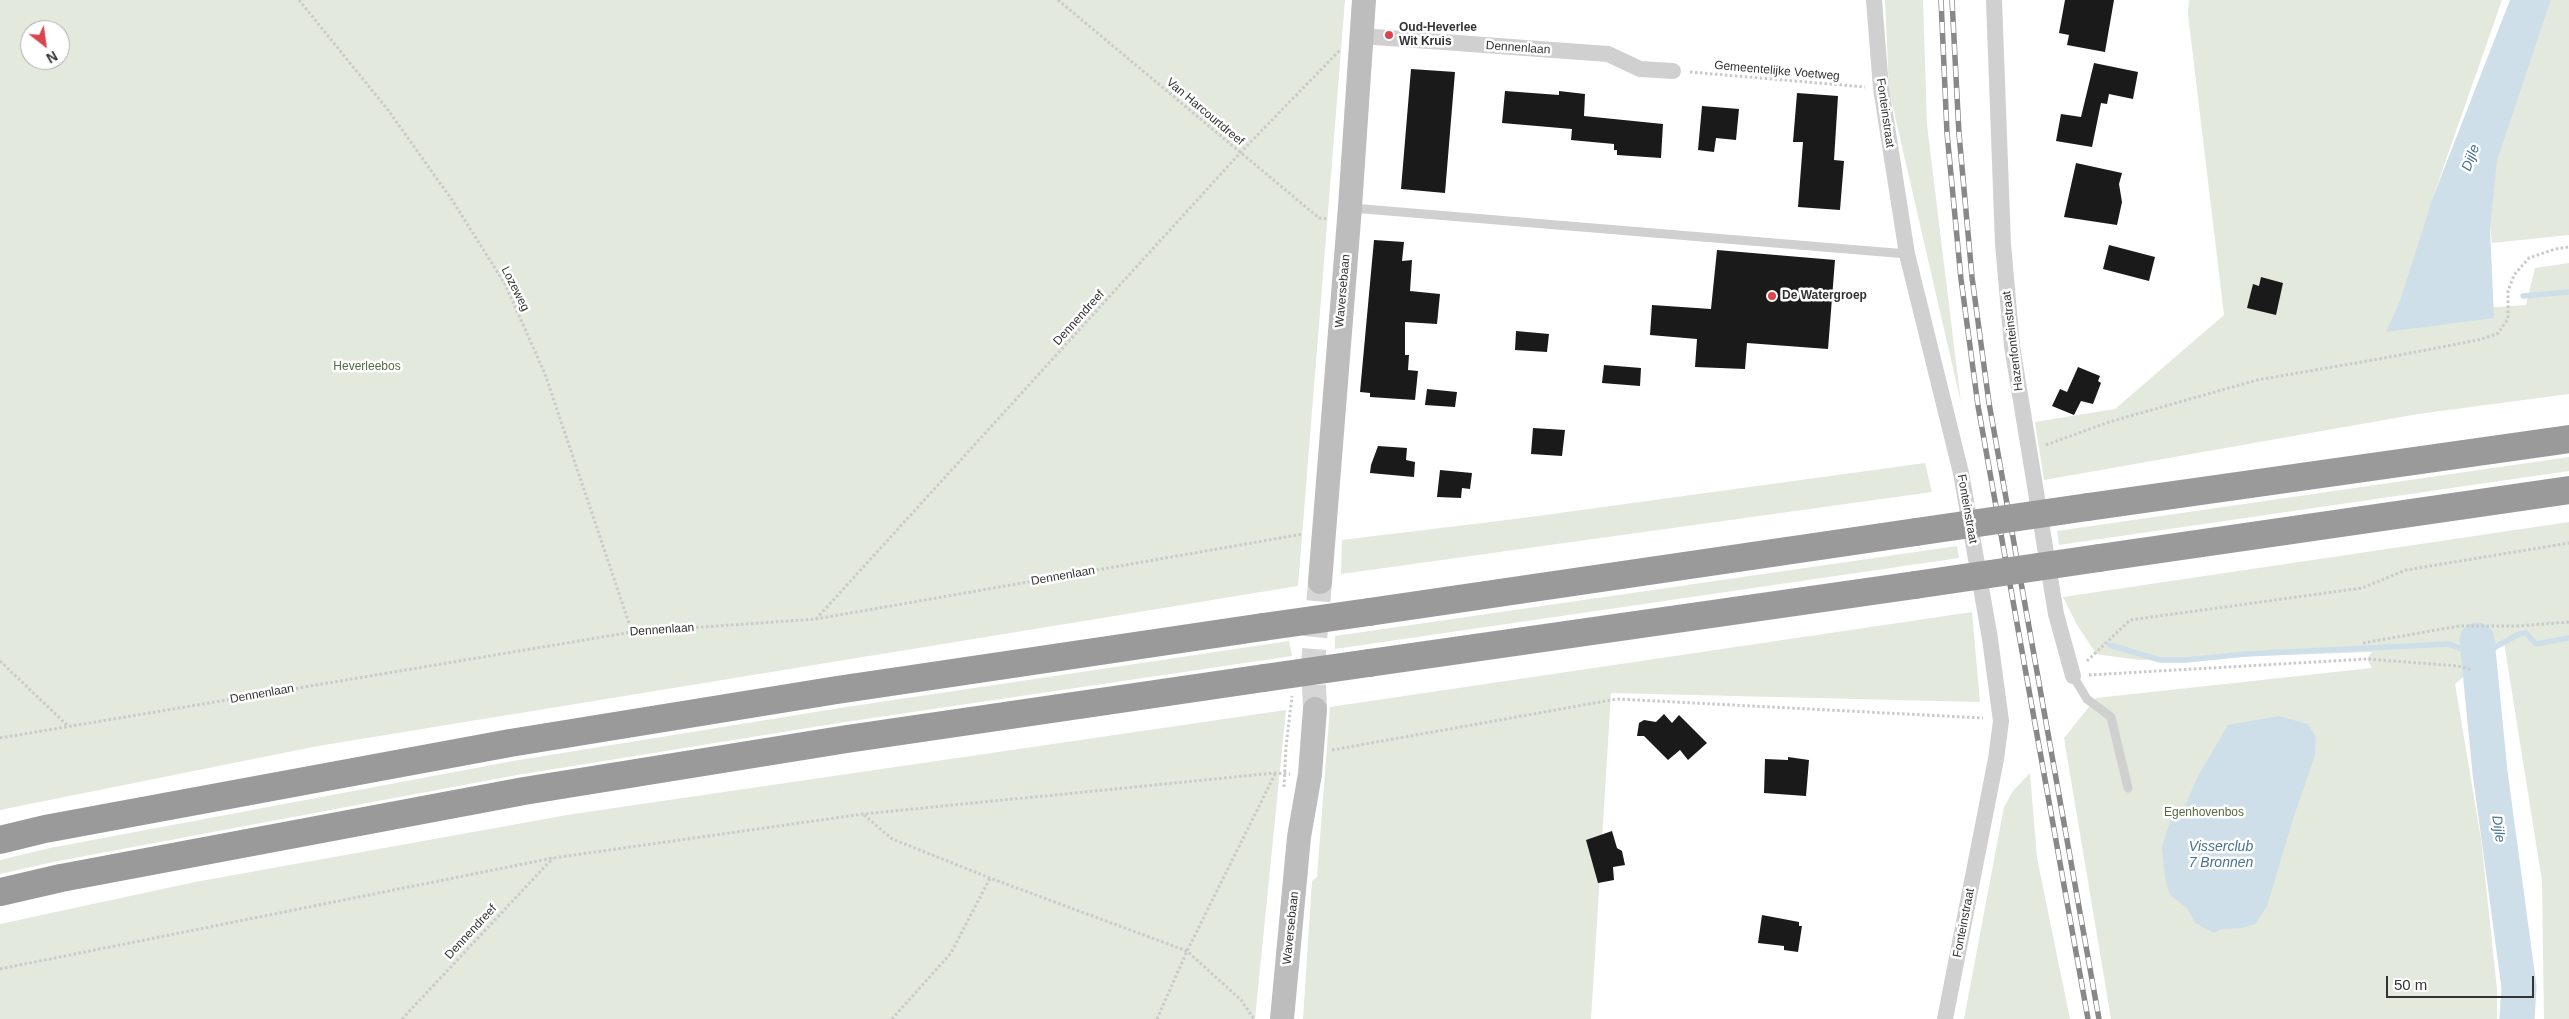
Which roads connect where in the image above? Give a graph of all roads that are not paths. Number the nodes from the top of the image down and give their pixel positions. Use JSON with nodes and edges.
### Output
{"nodes":[{"id":1,"x":1364,"y":0,"type":"edge"},
{"id":2,"x":1874,"y":0,"type":"edge"},
{"id":3,"x":1994,"y":0,"type":"edge"},
{"id":4,"x":1361,"y":36,"type":"junction"},
{"id":5,"x":1673,"y":72,"type":"road end"},
{"id":6,"x":1350,"y":215,"type":"junction"},
{"id":7,"x":1907,"y":254,"type":"junction"},
{"id":8,"x":2569,"y":439,"type":"edge"},
{"id":9,"x":2569,"y":490,"type":"edge"},
{"id":10,"x":1320,"y":582,"type":"tunnel mouth"},
{"id":11,"x":2073,"y":676,"type":"joint"},
{"id":12,"x":1309,"y":710,"type":"tunnel mouth"},
{"id":13,"x":2128,"y":788,"type":"dead end"},
{"id":14,"x":0,"y":840,"type":"edge"},
{"id":15,"x":0,"y":892,"type":"edge"},
{"id":16,"x":1282,"y":1019,"type":"edge"},
{"id":17,"x":1945,"y":1019,"type":"edge"}],
"edges":[{"from":1,"to":4,"type":"street","name":"Waversebaan"},
{"from":2,"to":7,"type":"street","name":"Fonteinstraat"},
{"from":3,"to":11,"type":"street","name":"Hazenfonteinstraat"},
{"from":4,"to":5,"type":"street","name":"Dennenlaan"},
{"from":4,"to":6,"type":"street","name":"Waversebaan"},
{"from":6,"to":7,"type":"lane"},
{"from":6,"to":10,"type":"street","name":"Waversebaan"},
{"from":7,"to":17,"type":"street","name":"Fonteinstraat"},
{"from":8,"to":14,"type":"highway","bridge":true},
{"from":9,"to":15,"type":"highway","bridge":true},
{"from":11,"to":13,"type":"lane"},
{"from":12,"to":16,"type":"street","name":"Waversebaan"}]}
